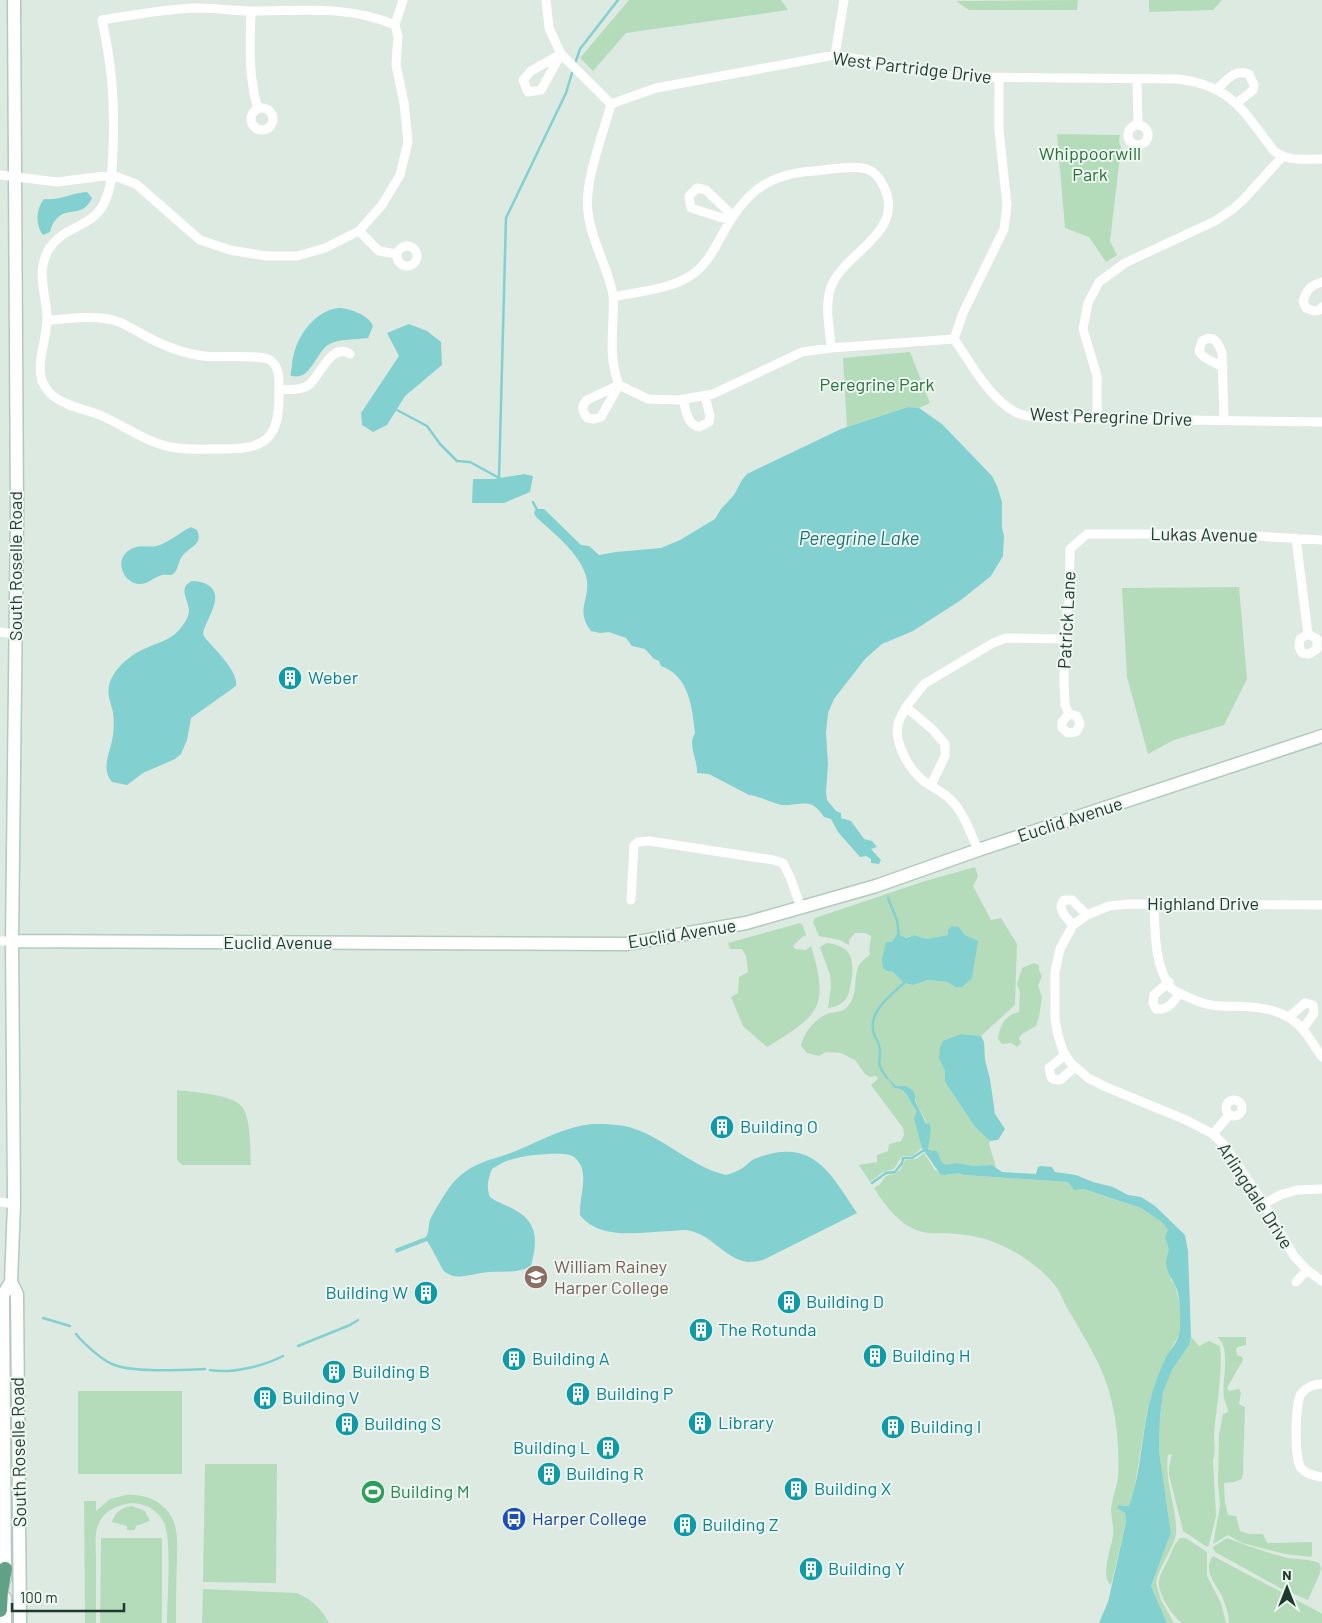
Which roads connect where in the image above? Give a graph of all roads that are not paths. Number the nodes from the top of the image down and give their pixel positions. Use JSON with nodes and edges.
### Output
{"nodes":[{"id":1,"x":14,"y":0,"type":"edge"},
{"id":2,"x":403,"y":0,"type":"edge"},
{"id":3,"x":546,"y":0,"type":"edge"},
{"id":4,"x":844,"y":0,"type":"edge"},
{"id":5,"x":251,"y":11,"type":"junction"},
{"id":6,"x":395,"y":24,"type":"junction"},
{"id":7,"x":561,"y":54,"type":"junction"},
{"id":8,"x":835,"y":55,"type":"junction"},
{"id":9,"x":999,"y":78,"type":"junction"},
{"id":10,"x":1137,"y":78,"type":"junction"},
{"id":11,"x":1217,"y":89,"type":"junction"},
{"id":12,"x":1237,"y":103,"type":"junction"},
{"id":13,"x":611,"y":104,"type":"junction"},
{"id":14,"x":258,"y":108,"type":"dead end"},
{"id":15,"x":1138,"y":125,"type":"dead end"},
{"id":16,"x":1282,"y":157,"type":"junction"},
{"id":17,"x":1322,"y":159,"type":"edge"},
{"id":18,"x":0,"y":175,"type":"edge"},
{"id":19,"x":112,"y":175,"type":"junction"},
{"id":20,"x":15,"y":176,"type":"junction"},
{"id":21,"x":359,"y":231,"type":"junction"},
{"id":22,"x":397,"y":254,"type":"dead end"},
{"id":23,"x":1322,"y":282,"type":"edge"},
{"id":24,"x":614,"y":296,"type":"junction"},
{"id":25,"x":1322,"y":307,"type":"edge"},
{"id":26,"x":48,"y":320,"type":"junction"},
{"id":27,"x":954,"y":339,"type":"junction"},
{"id":28,"x":831,"y":348,"type":"junction"},
{"id":29,"x":350,"y":354,"type":"dead end"},
{"id":30,"x":1223,"y":368,"type":"dead end"},
{"id":31,"x":279,"y":390,"type":"junction"},
{"id":32,"x":705,"y":396,"type":"junction"},
{"id":33,"x":683,"y":400,"type":"junction"},
{"id":34,"x":1098,"y":419,"type":"junction"},
{"id":35,"x":1224,"y":420,"type":"junction"},
{"id":36,"x":1322,"y":422,"type":"edge"},
{"id":37,"x":1087,"y":534,"type":"joint"},
{"id":38,"x":1296,"y":538,"type":"junction"},
{"id":39,"x":1322,"y":540,"type":"edge"},
{"id":40,"x":0,"y":632,"type":"edge"},
{"id":41,"x":15,"y":634,"type":"junction"},
{"id":42,"x":1308,"y":634,"type":"dead end"},
{"id":43,"x":1064,"y":639,"type":"junction"},
{"id":44,"x":906,"y":707,"type":"junction"},
{"id":45,"x":1069,"y":714,"type":"dead end"},
{"id":46,"x":1322,"y":736,"type":"edge"},
{"id":47,"x":931,"y":785,"type":"junction"},
{"id":48,"x":978,"y":850,"type":"junction"},
{"id":49,"x":632,"y":900,"type":"dead end"},
{"id":50,"x":1154,"y":904,"type":"junction"},
{"id":51,"x":1322,"y":905,"type":"edge"},
{"id":52,"x":801,"y":908,"type":"junction"},
{"id":53,"x":1087,"y":915,"type":"junction"},
{"id":54,"x":1073,"y":925,"type":"junction"},
{"id":55,"x":6,"y":941,"type":"edge"},
{"id":56,"x":1168,"y":982,"type":"junction"},
{"id":57,"x":1180,"y":993,"type":"junction"},
{"id":58,"x":1289,"y":1017,"type":"junction"},
{"id":59,"x":1303,"y":1029,"type":"junction"},
{"id":60,"x":1065,"y":1055,"type":"junction"},
{"id":61,"x":1322,"y":1057,"type":"edge"},
{"id":62,"x":1075,"y":1067,"type":"junction"},
{"id":63,"x":1228,"y":1115,"type":"dead end"},
{"id":64,"x":1213,"y":1134,"type":"junction"},
{"id":65,"x":1322,"y":1189,"type":"edge"},
{"id":66,"x":0,"y":1202,"type":"edge"},
{"id":67,"x":14,"y":1204,"type":"junction"},
{"id":68,"x":1264,"y":1204,"type":"junction"},
{"id":69,"x":1307,"y":1270,"type":"junction"},
{"id":70,"x":1322,"y":1281,"type":"edge"},
{"id":71,"x":1296,"y":1282,"type":"dead end"},
{"id":72,"x":6,"y":1283,"type":"edge"},
{"id":73,"x":1322,"y":1384,"type":"edge"},
{"id":74,"x":1322,"y":1477,"type":"edge"},
{"id":75,"x":5,"y":1569,"type":"junction"},
{"id":76,"x":0,"y":1610,"type":"edge"},
{"id":77,"x":5,"y":1623,"type":"edge"},
{"id":78,"x":20,"y":1623,"type":"edge"}],
"edges":[{"from":1,"to":20,"type":"main road","name":"South Roselle Road"},
{"from":2,"to":6,"type":"street"},
{"from":3,"to":7,"type":"street"},
{"from":4,"to":8,"type":"street"},
{"from":5,"to":6,"type":"street"},
{"from":5,"to":14,"type":"street"},
{"from":5,"to":19,"type":"street"},
{"from":6,"to":21,"type":"street"},
{"from":7,"to":7,"type":"street"},
{"from":7,"to":13,"type":"street"},
{"from":8,"to":9,"type":"street","name":"West Partridge Drive"},
{"from":8,"to":13,"type":"street","name":"West Partridge Drive"},
{"from":9,"to":10,"type":"street","name":"West Partridge Drive"},
{"from":9,"to":27,"type":"street"},
{"from":10,"to":11,"type":"street","name":"West Partridge Drive"},
{"from":10,"to":15,"type":"street"},
{"from":11,"to":12,"type":"street","name":"West Partridge Drive"},
{"from":11,"to":12,"type":"street"},
{"from":12,"to":16,"type":"street","name":"West Partridge Drive"},
{"from":13,"to":24,"type":"street"},
{"from":16,"to":17,"type":"street"},
{"from":16,"to":34,"type":"street"},
{"from":18,"to":20,"type":"street"},
{"from":19,"to":20,"type":"street"},
{"from":19,"to":21,"type":"street"},
{"from":19,"to":26,"type":"street"},
{"from":20,"to":41,"type":"main road","name":"South Roselle Road"},
{"from":21,"to":22,"type":"street"},
{"from":23,"to":25,"type":"street"},
{"from":24,"to":28,"type":"street"},
{"from":24,"to":33,"type":"street"},
{"from":26,"to":31,"type":"street"},
{"from":26,"to":31,"type":"street"},
{"from":27,"to":28,"type":"street"},
{"from":27,"to":34,"type":"street","name":"West Peregrine Drive"},
{"from":28,"to":32,"type":"street"},
{"from":29,"to":31,"type":"street"},
{"from":30,"to":35,"type":"street"},
{"from":32,"to":33,"type":"street"},
{"from":32,"to":33,"type":"street"},
{"from":34,"to":35,"type":"street","name":"West Peregrine Drive"},
{"from":35,"to":36,"type":"street","name":"West Peregrine Drive"},
{"from":37,"to":38,"type":"street","name":"Lukas Avenue"},
{"from":37,"to":43,"type":"street","name":"Patrick Lane"},
{"from":38,"to":39,"type":"street","name":"Lukas Avenue"},
{"from":38,"to":42,"type":"street"},
{"from":40,"to":41,"type":"street"},
{"from":41,"to":55,"type":"main road","name":"South Roselle Road"},
{"from":43,"to":44,"type":"street"},
{"from":43,"to":45,"type":"street","name":"Patrick Lane"},
{"from":44,"to":47,"type":"street"},
{"from":44,"to":47,"type":"street"},
{"from":46,"to":48,"type":"main road","name":"Euclid Avenue"},
{"from":47,"to":48,"type":"street"},
{"from":48,"to":52,"type":"main road","name":"Euclid Avenue"},
{"from":49,"to":52,"type":"street"},
{"from":50,"to":51,"type":"street","name":"Highland Drive"},
{"from":50,"to":53,"type":"street","name":"Highland Drive"},
{"from":50,"to":56,"type":"street"},
{"from":52,"to":55,"type":"main road","name":"Euclid Avenue"},
{"from":53,"to":54,"type":"street","name":"Highland Drive"},
{"from":53,"to":54,"type":"street"},
{"from":54,"to":60,"type":"street","name":"Arlingdale Drive"},
{"from":55,"to":67,"type":"main road","name":"South Roselle Road"},
{"from":56,"to":57,"type":"street"},
{"from":56,"to":57,"type":"street"},
{"from":57,"to":58,"type":"street"},
{"from":58,"to":59,"type":"street"},
{"from":58,"to":59,"type":"street"},
{"from":59,"to":61,"type":"street"},
{"from":60,"to":62,"type":"street","name":"Arlingdale Drive"},
{"from":60,"to":62,"type":"street"},
{"from":62,"to":64,"type":"street","name":"Arlingdale Drive"},
{"from":63,"to":64,"type":"street"},
{"from":64,"to":68,"type":"street","name":"Arlingdale Drive"},
{"from":65,"to":68,"type":"street"},
{"from":66,"to":67,"type":"street"},
{"from":67,"to":72,"type":"main road","name":"South Roselle Road"},
{"from":68,"to":69,"type":"street","name":"Arlingdale Drive"},
{"from":69,"to":70,"type":"street","name":"Arlingdale Drive"},
{"from":69,"to":71,"type":"street"},
{"from":72,"to":75,"type":"main road","name":"South Roselle Road"},
{"from":72,"to":78,"type":"main road","name":"South Roselle Road"},
{"from":73,"to":74,"type":"street"},
{"from":75,"to":76,"type":"main road"},
{"from":75,"to":77,"type":"main road","name":"South Roselle Road"}]}
